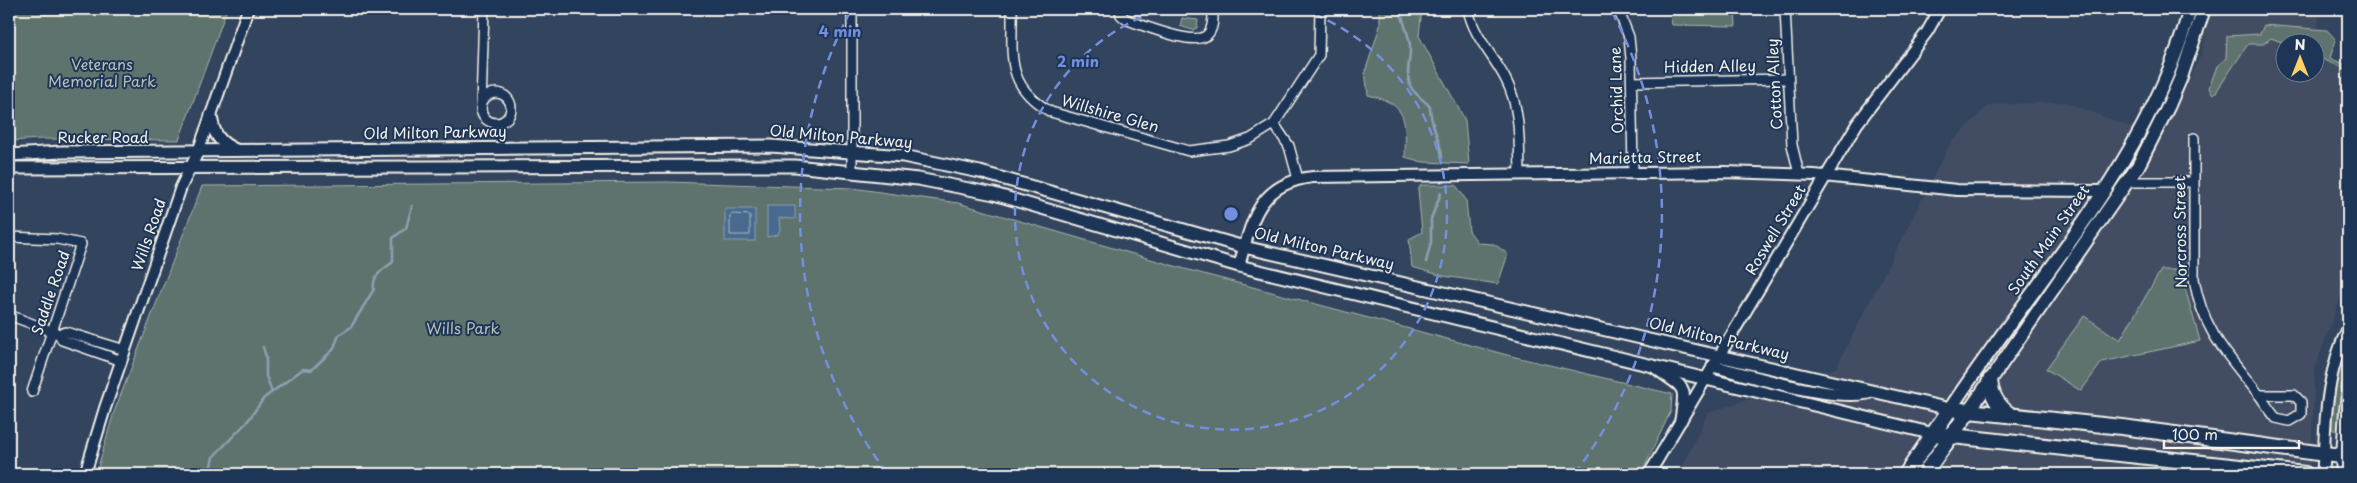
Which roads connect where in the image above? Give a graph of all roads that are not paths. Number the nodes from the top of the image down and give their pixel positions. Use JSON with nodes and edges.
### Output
{"nodes":[{"id":1,"x":248,"y":9,"type":"edge"},
{"id":2,"x":484,"y":9,"type":"edge"},
{"id":3,"x":852,"y":9,"type":"edge"},
{"id":4,"x":1012,"y":9,"type":"edge"},
{"id":5,"x":1120,"y":9,"type":"edge"},
{"id":6,"x":1213,"y":9,"type":"edge"},
{"id":7,"x":1320,"y":9,"type":"edge"},
{"id":8,"x":1468,"y":9,"type":"edge"},
{"id":9,"x":1618,"y":9,"type":"edge"},
{"id":10,"x":1785,"y":9,"type":"edge"},
{"id":11,"x":1940,"y":9,"type":"edge"},
{"id":12,"x":2190,"y":9,"type":"edge"},
{"id":13,"x":2204,"y":9,"type":"edge"},
{"id":14,"x":1788,"y":79,"type":"junction"},
{"id":15,"x":1632,"y":82,"type":"junction"},
{"id":16,"x":481,"y":107,"type":"dead end"},
{"id":17,"x":211,"y":115,"type":"junction"},
{"id":18,"x":1274,"y":124,"type":"junction"},
{"id":19,"x":2140,"y":130,"type":"junction"},
{"id":20,"x":2194,"y":138,"type":"dead end"},
{"id":21,"x":852,"y":151,"type":"junction"},
{"id":22,"x":198,"y":152,"type":"junction"},
{"id":23,"x":240,"y":152,"type":"junction"},
{"id":24,"x":9,"y":155,"type":"edge"},
{"id":25,"x":189,"y":167,"type":"junction"},
{"id":26,"x":9,"y":168,"type":"edge"},
{"id":27,"x":852,"y":170,"type":"junction"},
{"id":28,"x":1633,"y":172,"type":"junction"},
{"id":29,"x":1520,"y":174,"type":"junction"},
{"id":30,"x":1799,"y":174,"type":"junction"},
{"id":31,"x":1826,"y":176,"type":"junction"},
{"id":32,"x":1298,"y":179,"type":"junction"},
{"id":33,"x":2127,"y":182,"type":"junction"},
{"id":34,"x":2193,"y":182,"type":"junction"},
{"id":35,"x":2104,"y":191,"type":"junction"},
{"id":36,"x":9,"y":237,"type":"edge"},
{"id":37,"x":2084,"y":243,"type":"junction"},
{"id":38,"x":1244,"y":247,"type":"junction"},
{"id":39,"x":1239,"y":266,"type":"junction"},
{"id":40,"x":9,"y":315,"type":"edge"},
{"id":41,"x":2348,"y":328,"type":"edge"},
{"id":42,"x":56,"y":332,"type":"junction"},
{"id":43,"x":1720,"y":355,"type":"junction"},
{"id":44,"x":124,"y":356,"type":"junction"},
{"id":45,"x":1651,"y":364,"type":"junction"},
{"id":46,"x":1713,"y":366,"type":"junction"},
{"id":47,"x":1706,"y":378,"type":"junction"},
{"id":48,"x":1990,"y":380,"type":"junction"},
{"id":49,"x":2348,"y":387,"type":"edge"},
{"id":50,"x":32,"y":392,"type":"dead end"},
{"id":51,"x":1875,"y":392,"type":"junction"},
{"id":52,"x":2260,"y":395,"type":"junction"},
{"id":53,"x":1950,"y":409,"type":"junction"},
{"id":54,"x":1968,"y":411,"type":"junction"},
{"id":55,"x":2012,"y":416,"type":"junction"},
{"id":56,"x":1681,"y":420,"type":"junction"},
{"id":57,"x":1934,"y":434,"type":"junction"},
{"id":58,"x":1951,"y":436,"type":"junction"},
{"id":59,"x":2324,"y":453,"type":"junction"},
{"id":60,"x":2345,"y":456,"type":"edge"},
{"id":61,"x":2289,"y":473,"type":"edge"},
{"id":62,"x":85,"y":474,"type":"edge"},
{"id":63,"x":1649,"y":474,"type":"edge"},
{"id":64,"x":1906,"y":474,"type":"edge"},
{"id":65,"x":1924,"y":474,"type":"edge"},
{"id":66,"x":2305,"y":474,"type":"edge"},
{"id":67,"x":2323,"y":474,"type":"edge"},
{"id":68,"x":2342,"y":474,"type":"edge"}],
"edges":[{"from":1,"to":17,"type":"street","name":"Wills Road"},
{"from":2,"to":16,"type":"street"},
{"from":3,"to":21,"type":"street"},
{"from":4,"to":18,"type":"street","name":"Willshire Glen"},
{"from":5,"to":6,"type":"street"},
{"from":7,"to":18,"type":"street","name":"Willshire Glen"},
{"from":8,"to":29,"type":"street"},
{"from":9,"to":15,"type":"street","name":"Orchid Lane"},
{"from":10,"to":14,"type":"street","name":"Cotton Alley"},
{"from":11,"to":31,"type":"street","name":"Roswell Street"},
{"from":12,"to":19,"type":"main road","name":"South Main Street"},
{"from":13,"to":33,"type":"main road","name":"South Main Street"},
{"from":14,"to":15,"type":"street","name":"Hidden Alley"},
{"from":14,"to":30,"type":"street","name":"Cotton Alley"},
{"from":15,"to":28,"type":"street","name":"Orchid Lane"},
{"from":17,"to":22,"type":"street","name":"Wills Road"},
{"from":17,"to":23,"type":"main road"},
{"from":18,"to":32,"type":"street"},
{"from":19,"to":33,"type":"main road"},
{"from":19,"to":35,"type":"main road","name":"South Main Street"},
{"from":20,"to":34,"type":"street","name":"Norcross Street"},
{"from":21,"to":23,"type":"main road","name":"Old Milton Parkway"},
{"from":21,"to":27,"type":"street"},
{"from":21,"to":38,"type":"main road","name":"Old Milton Parkway"},
{"from":22,"to":23,"type":"main road","name":"Old Milton Parkway"},
{"from":22,"to":24,"type":"main road","name":"Rucker Road"},
{"from":22,"to":25,"type":"street","name":"Wills Road"},
{"from":25,"to":26,"type":"main road","name":"Rucker Road"},
{"from":25,"to":27,"type":"main road"},
{"from":25,"to":44,"type":"street","name":"Wills Road"},
{"from":27,"to":39,"type":"main road"},
{"from":28,"to":29,"type":"street","name":"Marietta Street"},
{"from":28,"to":30,"type":"street","name":"Marietta Street"},
{"from":29,"to":32,"type":"street","name":"Marietta Street"},
{"from":30,"to":31,"type":"street","name":"Marietta Street"},
{"from":31,"to":35,"type":"street","name":"Marietta Street"},
{"from":31,"to":43,"type":"street","name":"Roswell Street"},
{"from":32,"to":38,"type":"street","name":"Marietta Street"},
{"from":33,"to":34,"type":"street"},
{"from":33,"to":37,"type":"main road","name":"South Main Street"},
{"from":34,"to":52,"type":"street","name":"Norcross Street"},
{"from":35,"to":37,"type":"main road"},
{"from":35,"to":53,"type":"main road","name":"South Main Street"},
{"from":36,"to":42,"type":"street","name":"Saddle Road"},
{"from":37,"to":48,"type":"main road","name":"South Main Street"},
{"from":38,"to":39,"type":"street","name":"Marietta Street"},
{"from":38,"to":43,"type":"main road","name":"Old Milton Parkway"},
{"from":39,"to":45,"type":"main road"},
{"from":40,"to":42,"type":"street"},
{"from":41,"to":59,"type":"street"},
{"from":42,"to":44,"type":"street"},
{"from":42,"to":50,"type":"street","name":"Saddle Road"},
{"from":43,"to":46,"type":"street","name":"Roswell Street"},
{"from":43,"to":51,"type":"main road","name":"Old Milton Parkway"},
{"from":44,"to":62,"type":"street","name":"Wills Road"},
{"from":45,"to":47,"type":"main road"},
{"from":45,"to":56,"type":"main road"},
{"from":46,"to":47,"type":"street","name":"Roswell Street"},
{"from":46,"to":51,"type":"main road"},
{"from":47,"to":56,"type":"street","name":"Roswell Street"},
{"from":47,"to":57,"type":"main road"},
{"from":48,"to":54,"type":"main road","name":"South Main Street"},
{"from":48,"to":55,"type":"highway"},
{"from":49,"to":60,"type":"street"},
{"from":51,"to":53,"type":"main road","name":"Old Milton Parkway"},
{"from":52,"to":52,"type":"street","name":"Norcross Street"},
{"from":53,"to":54,"type":"highway","name":"Old Milton Parkway"},
{"from":53,"to":57,"type":"highway","name":"South Main Street"},
{"from":54,"to":55,"type":"highway","name":"Old Milton Parkway"},
{"from":54,"to":58,"type":"highway","name":"South Main Street"},
{"from":55,"to":59,"type":"highway","name":"Old Milton Parkway"},
{"from":56,"to":63,"type":"street","name":"Roswell Street"},
{"from":57,"to":58,"type":"highway"},
{"from":57,"to":64,"type":"highway","name":"South Main Street"},
{"from":58,"to":61,"type":"highway"},
{"from":58,"to":65,"type":"highway","name":"South Main Street"},
{"from":59,"to":60,"type":"highway","name":"Old Milton Parkway"},
{"from":59,"to":67,"type":"main road"},
{"from":60,"to":68,"type":"main road"},
{"from":61,"to":66,"type":"highway"}]}
